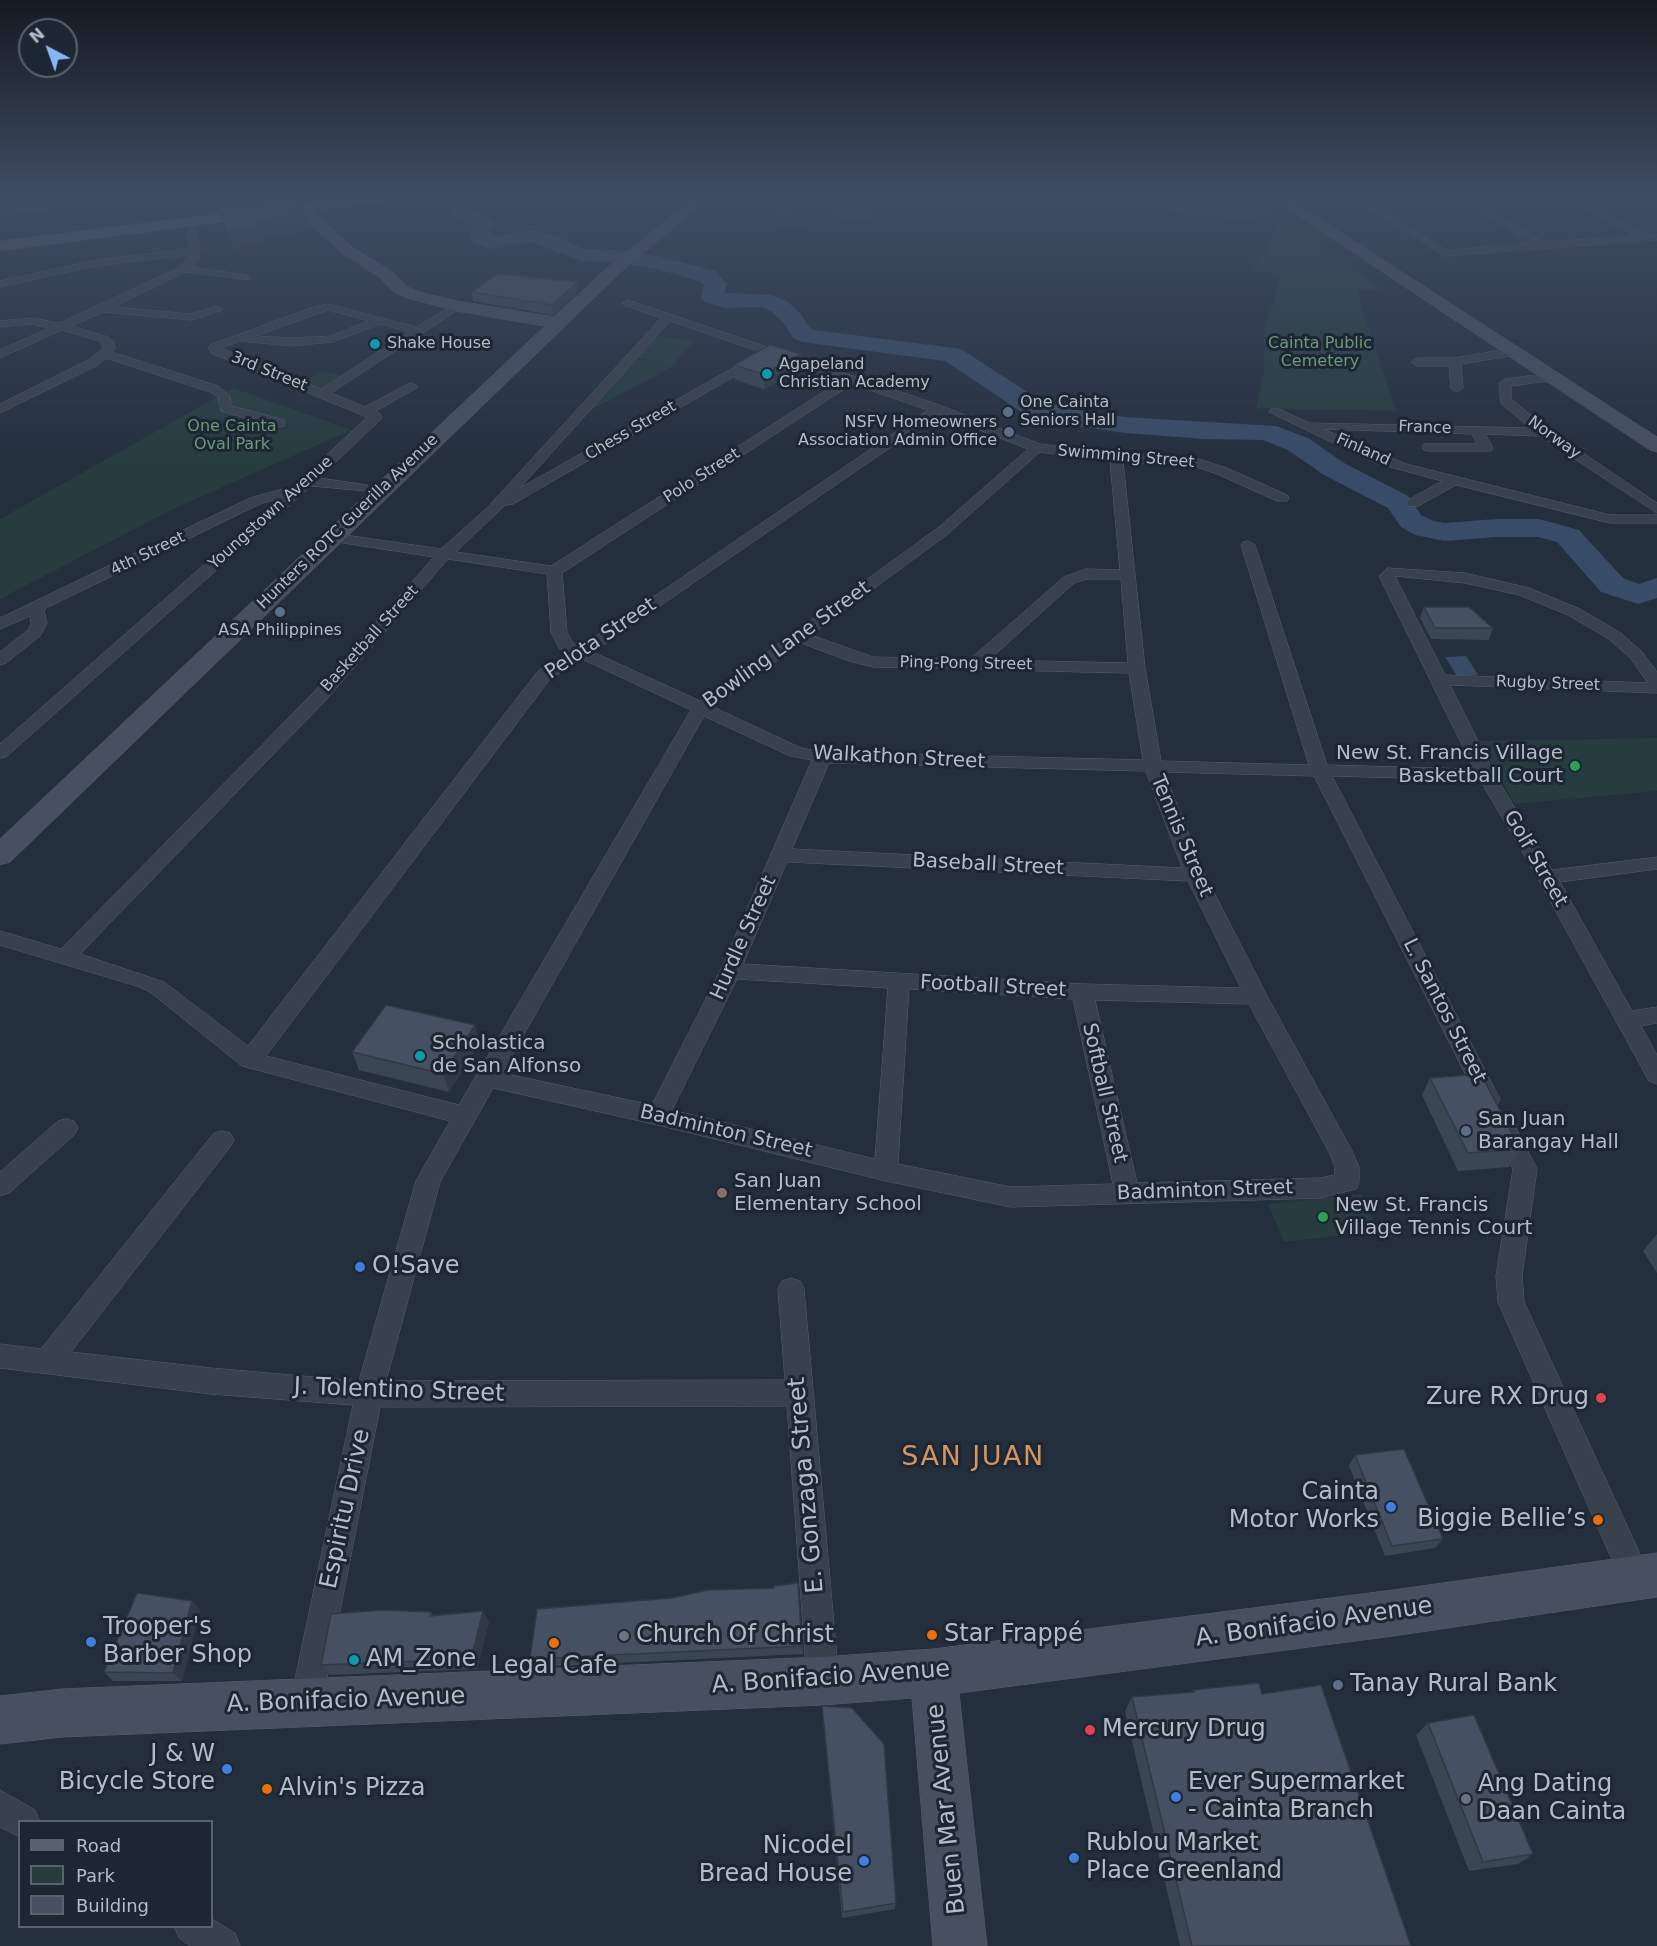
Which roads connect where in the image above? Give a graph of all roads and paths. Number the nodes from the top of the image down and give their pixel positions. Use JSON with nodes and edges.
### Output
{"nodes":[{"id":1,"x":145,"y":288,"type":"edge"},
{"id":2,"x":399,"y":288,"type":"edge"},
{"id":3,"x":595,"y":288,"type":"edge"},
{"id":4,"x":1415,"y":288,"type":"edge"},
{"id":5,"x":628,"y":303,"type":"dead end"},
{"id":6,"x":457,"y":306,"type":"junction"},
{"id":7,"x":101,"y":309,"type":"junction"},
{"id":8,"x":216,"y":309,"type":"dead end"},
{"id":9,"x":668,"y":317,"type":"junction"},
{"id":10,"x":376,"y":322,"type":"junction"},
{"id":11,"x":558,"y":322,"type":"junction"},
{"id":12,"x":0,"y":324,"type":"edge"},
{"id":13,"x":63,"y":327,"type":"junction"},
{"id":14,"x":417,"y":331,"type":"junction"},
{"id":15,"x":240,"y":338,"type":"junction"},
{"id":16,"x":1443,"y":349,"type":"dead end"},
{"id":17,"x":770,"y":352,"type":"junction"},
{"id":18,"x":1512,"y":352,"type":"junction"},
{"id":19,"x":0,"y":354,"type":"edge"},
{"id":20,"x":106,"y":354,"type":"junction"},
{"id":21,"x":1459,"y":361,"type":"junction"},
{"id":22,"x":1418,"y":362,"type":"dead end"},
{"id":23,"x":1551,"y":377,"type":"junction"},
{"id":24,"x":850,"y":380,"type":"junction"},
{"id":25,"x":412,"y":387,"type":"dead end"},
{"id":26,"x":1457,"y":388,"type":"dead end"},
{"id":27,"x":322,"y":394,"type":"junction"},
{"id":28,"x":0,"y":409,"type":"edge"},
{"id":29,"x":938,"y":409,"type":"junction"},
{"id":30,"x":367,"y":411,"type":"junction"},
{"id":31,"x":1275,"y":412,"type":"dead end"},
{"id":32,"x":279,"y":423,"type":"dead end"},
{"id":33,"x":1307,"y":425,"type":"junction"},
{"id":34,"x":1476,"y":430,"type":"junction"},
{"id":35,"x":1543,"y":432,"type":"junction"},
{"id":36,"x":1657,"y":446,"type":"edge"},
{"id":37,"x":1430,"y":447,"type":"dead end"},
{"id":38,"x":1037,"y":448,"type":"junction"},
{"id":39,"x":1116,"y":458,"type":"junction"},
{"id":40,"x":1454,"y":480,"type":"junction"},
{"id":41,"x":303,"y":485,"type":"junction"},
{"id":42,"x":362,"y":488,"type":"dead end"},
{"id":43,"x":1282,"y":498,"type":"dead end"},
{"id":44,"x":255,"y":501,"type":"junction"},
{"id":45,"x":1413,"y":503,"type":"dead end"},
{"id":46,"x":279,"y":506,"type":"junction"},
{"id":47,"x":1657,"y":509,"type":"edge"},
{"id":48,"x":492,"y":511,"type":"junction"},
{"id":49,"x":1657,"y":519,"type":"edge"},
{"id":50,"x":330,"y":537,"type":"junction"},
{"id":51,"x":1248,"y":545,"type":"dead end"},
{"id":52,"x":445,"y":554,"type":"junction"},
{"id":53,"x":554,"y":571,"type":"junction"},
{"id":54,"x":1127,"y":575,"type":"junction"},
{"id":55,"x":38,"y":616,"type":"junction"},
{"id":56,"x":8,"y":621,"type":"edge"},
{"id":57,"x":798,"y":636,"type":"junction"},
{"id":58,"x":579,"y":653,"type":"junction"},
{"id":59,"x":0,"y":660,"type":"edge"},
{"id":60,"x":976,"y":663,"type":"junction"},
{"id":61,"x":1137,"y":668,"type":"junction"},
{"id":62,"x":1440,"y":680,"type":"junction"},
{"id":63,"x":1657,"y":683,"type":"edge"},
{"id":64,"x":1657,"y":688,"type":"edge"},
{"id":65,"x":700,"y":709,"type":"junction"},
{"id":66,"x":0,"y":753,"type":"edge"},
{"id":67,"x":822,"y":757,"type":"junction"},
{"id":68,"x":1153,"y":767,"type":"junction"},
{"id":69,"x":1320,"y":770,"type":"junction"},
{"id":70,"x":1486,"y":775,"type":"junction"},
{"id":71,"x":0,"y":855,"type":"edge"},
{"id":72,"x":782,"y":855,"type":"junction"},
{"id":73,"x":1657,"y":863,"type":"edge"},
{"id":74,"x":1195,"y":875,"type":"junction"},
{"id":75,"x":1547,"y":877,"type":"junction"},
{"id":76,"x":0,"y":938,"type":"edge"},
{"id":77,"x":65,"y":957,"type":"junction"},
{"id":78,"x":730,"y":971,"type":"junction"},
{"id":79,"x":899,"y":982,"type":"junction"},
{"id":80,"x":1082,"y":992,"type":"junction"},
{"id":81,"x":1256,"y":996,"type":"junction"},
{"id":82,"x":1657,"y":1015,"type":"edge"},
{"id":83,"x":1626,"y":1020,"type":"junction"},
{"id":84,"x":250,"y":1059,"type":"junction"},
{"id":85,"x":1657,"y":1075,"type":"edge"},
{"id":86,"x":475,"y":1097,"type":"junction"},
{"id":87,"x":658,"y":1116,"type":"junction"},
{"id":88,"x":66,"y":1128,"type":"dead end"},
{"id":89,"x":222,"y":1140,"type":"dead end"},
{"id":90,"x":886,"y":1171,"type":"junction"},
{"id":91,"x":1347,"y":1182,"type":"joint"},
{"id":92,"x":0,"y":1186,"type":"edge"},
{"id":93,"x":1127,"y":1193,"type":"junction"},
{"id":94,"x":791,"y":1289,"type":"dead end"},
{"id":95,"x":0,"y":1356,"type":"edge"},
{"id":96,"x":46,"y":1363,"type":"junction"},
{"id":97,"x":799,"y":1393,"type":"junction"},
{"id":98,"x":369,"y":1395,"type":"junction"},
{"id":99,"x":1646,"y":1577,"type":"edge"},
{"id":100,"x":933,"y":1672,"type":"junction"},
{"id":101,"x":823,"y":1681,"type":"junction"},
{"id":102,"x":306,"y":1703,"type":"junction"},
{"id":103,"x":0,"y":1720,"type":"edge"},
{"id":104,"x":0,"y":1807,"type":"edge"},
{"id":105,"x":21,"y":1820,"type":"edge"},
{"id":106,"x":194,"y":1928,"type":"edge"},
{"id":107,"x":222,"y":1946,"type":"edge"},
{"id":108,"x":960,"y":1946,"type":"edge"}],
"edges":[{"from":1,"to":7,"type":"street"},
{"from":2,"to":6,"type":"street"},
{"from":3,"to":11,"type":"street","name":"Hunters ROTC Guerilla Avenue"},
{"from":4,"to":18,"type":"street"},
{"from":5,"to":9,"type":"street","name":"Swimming Street"},
{"from":6,"to":11,"type":"street"},
{"from":6,"to":14,"type":"street"},
{"from":7,"to":8,"type":"street"},
{"from":7,"to":13,"type":"street"},
{"from":9,"to":17,"type":"street","name":"Swimming Street"},
{"from":9,"to":48,"type":"street","name":"Basketball Street"},
{"from":10,"to":14,"type":"street"},
{"from":10,"to":15,"type":"street"},
{"from":10,"to":15,"type":"street"},
{"from":11,"to":50,"type":"street","name":"Hunters ROTC Guerilla Avenue"},
{"from":12,"to":13,"type":"street"},
{"from":13,"to":19,"type":"street"},
{"from":13,"to":20,"type":"street"},
{"from":14,"to":27,"type":"street"},
{"from":15,"to":27,"type":"street","name":"3rd Street"},
{"from":16,"to":21,"type":"street"},
{"from":17,"to":24,"type":"street","name":"Swimming Street"},
{"from":17,"to":48,"type":"street","name":"Chess Street"},
{"from":18,"to":21,"type":"street"},
{"from":18,"to":23,"type":"street"},
{"from":20,"to":28,"type":"street"},
{"from":20,"to":32,"type":"street"},
{"from":21,"to":22,"type":"street"},
{"from":21,"to":26,"type":"street"},
{"from":23,"to":35,"type":"street","name":"Norway"},
{"from":23,"to":36,"type":"street"},
{"from":24,"to":29,"type":"street","name":"Swimming Street"},
{"from":24,"to":53,"type":"street","name":"Polo Street"},
{"from":25,"to":30,"type":"street"},
{"from":27,"to":30,"type":"street"},
{"from":29,"to":38,"type":"street","name":"Swimming Street"},
{"from":29,"to":58,"type":"street","name":"Pelota Street"},
{"from":30,"to":41,"type":"street","name":"Youngstown Avenue"},
{"from":31,"to":33,"type":"street","name":"Finland"},
{"from":33,"to":34,"type":"street","name":"France"},
{"from":33,"to":40,"type":"street","name":"Finland"},
{"from":34,"to":35,"type":"street","name":"France"},
{"from":34,"to":37,"type":"street"},
{"from":35,"to":47,"type":"street","name":"Norway"},
{"from":38,"to":39,"type":"street","name":"Swimming Street"},
{"from":38,"to":57,"type":"street","name":"Bowling Lane Street"},
{"from":39,"to":43,"type":"street","name":"Swimming Street"},
{"from":39,"to":54,"type":"street","name":"Tennis Street"},
{"from":40,"to":45,"type":"street"},
{"from":40,"to":49,"type":"street"},
{"from":41,"to":42,"type":"street"},
{"from":41,"to":44,"type":"street","name":"4th Street"},
{"from":41,"to":46,"type":"street","name":"Youngstown Avenue"},
{"from":44,"to":46,"type":"street"},
{"from":44,"to":55,"type":"street","name":"4th Street"},
{"from":46,"to":66,"type":"street","name":"Youngstown Avenue"},
{"from":48,"to":52,"type":"street","name":"Basketball Street"},
{"from":50,"to":52,"type":"street"},
{"from":50,"to":71,"type":"street","name":"Hunters ROTC Guerilla Avenue"},
{"from":51,"to":69,"type":"street","name":"L. Santos Street"},
{"from":52,"to":53,"type":"street"},
{"from":52,"to":77,"type":"street","name":"Basketball Street"},
{"from":53,"to":58,"type":"street","name":"Walkathon Street"},
{"from":54,"to":60,"type":"street"},
{"from":54,"to":61,"type":"street","name":"Tennis Street"},
{"from":55,"to":56,"type":"street"},
{"from":55,"to":59,"type":"street","name":"4th Street"},
{"from":57,"to":60,"type":"street","name":"Ping-Pong Street"},
{"from":57,"to":65,"type":"street","name":"Bowling Lane Street"},
{"from":58,"to":65,"type":"street","name":"Walkathon Street"},
{"from":58,"to":84,"type":"street","name":"Pelota Street"},
{"from":60,"to":61,"type":"street","name":"Ping-Pong Street"},
{"from":61,"to":68,"type":"street","name":"Tennis Street"},
{"from":62,"to":63,"type":"street","name":"Golf Street"},
{"from":62,"to":64,"type":"street","name":"Rugby Street"},
{"from":62,"to":70,"type":"street","name":"Golf Street"},
{"from":65,"to":67,"type":"street","name":"Walkathon Street"},
{"from":65,"to":86,"type":"street","name":"Bowling Lane Street"},
{"from":67,"to":68,"type":"street","name":"Walkathon Street"},
{"from":67,"to":72,"type":"street","name":"Hurdle Street"},
{"from":68,"to":69,"type":"street","name":"Walkathon Street"},
{"from":68,"to":74,"type":"street","name":"Tennis Street"},
{"from":69,"to":70,"type":"street","name":"Walkathon Street"},
{"from":69,"to":99,"type":"street","name":"L. Santos Street"},
{"from":70,"to":75,"type":"street","name":"Golf Street"},
{"from":72,"to":74,"type":"street","name":"Baseball Street"},
{"from":72,"to":78,"type":"street","name":"Hurdle Street"},
{"from":73,"to":75,"type":"street"},
{"from":74,"to":81,"type":"street","name":"Tennis Street"},
{"from":75,"to":83,"type":"street","name":"Golf Street"},
{"from":76,"to":77,"type":"street","name":"Badminton Street"},
{"from":77,"to":84,"type":"street","name":"Badminton Street"},
{"from":78,"to":79,"type":"street","name":"Football Street"},
{"from":78,"to":87,"type":"street","name":"Hurdle Street"},
{"from":79,"to":80,"type":"street","name":"Football Street"},
{"from":79,"to":90,"type":"street"},
{"from":80,"to":81,"type":"street","name":"Football Street"},
{"from":80,"to":93,"type":"street","name":"Softball Street"},
{"from":81,"to":91,"type":"street","name":"Tennis Street"},
{"from":82,"to":83,"type":"street"},
{"from":83,"to":85,"type":"street","name":"Golf Street"},
{"from":84,"to":86,"type":"street","name":"Badminton Street"},
{"from":86,"to":87,"type":"street","name":"Badminton Street"},
{"from":86,"to":98,"type":"street","name":"Espiritu Drive"},
{"from":87,"to":90,"type":"street","name":"Badminton Street"},
{"from":88,"to":92,"type":"street"},
{"from":89,"to":96,"type":"street"},
{"from":90,"to":93,"type":"street","name":"Badminton Street"},
{"from":91,"to":93,"type":"street","name":"Badminton Street"},
{"from":94,"to":97,"type":"street","name":"E. Gonzaga Street"},
{"from":95,"to":96,"type":"street","name":"J. Tolentino Street"},
{"from":96,"to":98,"type":"street","name":"J. Tolentino Street"},
{"from":97,"to":98,"type":"street","name":"J. Tolentino Street"},
{"from":97,"to":101,"type":"street","name":"E. Gonzaga Street"},
{"from":98,"to":102,"type":"street","name":"Espiritu Drive"},
{"from":99,"to":100,"type":"street","name":"A. Bonifacio Avenue"},
{"from":100,"to":101,"type":"street","name":"A. Bonifacio Avenue"},
{"from":100,"to":108,"type":"street","name":"Buen Mar Avenue"},
{"from":101,"to":102,"type":"street","name":"A. Bonifacio Avenue"},
{"from":102,"to":103,"type":"street","name":"A. Bonifacio Avenue"},
{"from":104,"to":105,"type":"street"},
{"from":106,"to":107,"type":"street"}]}
